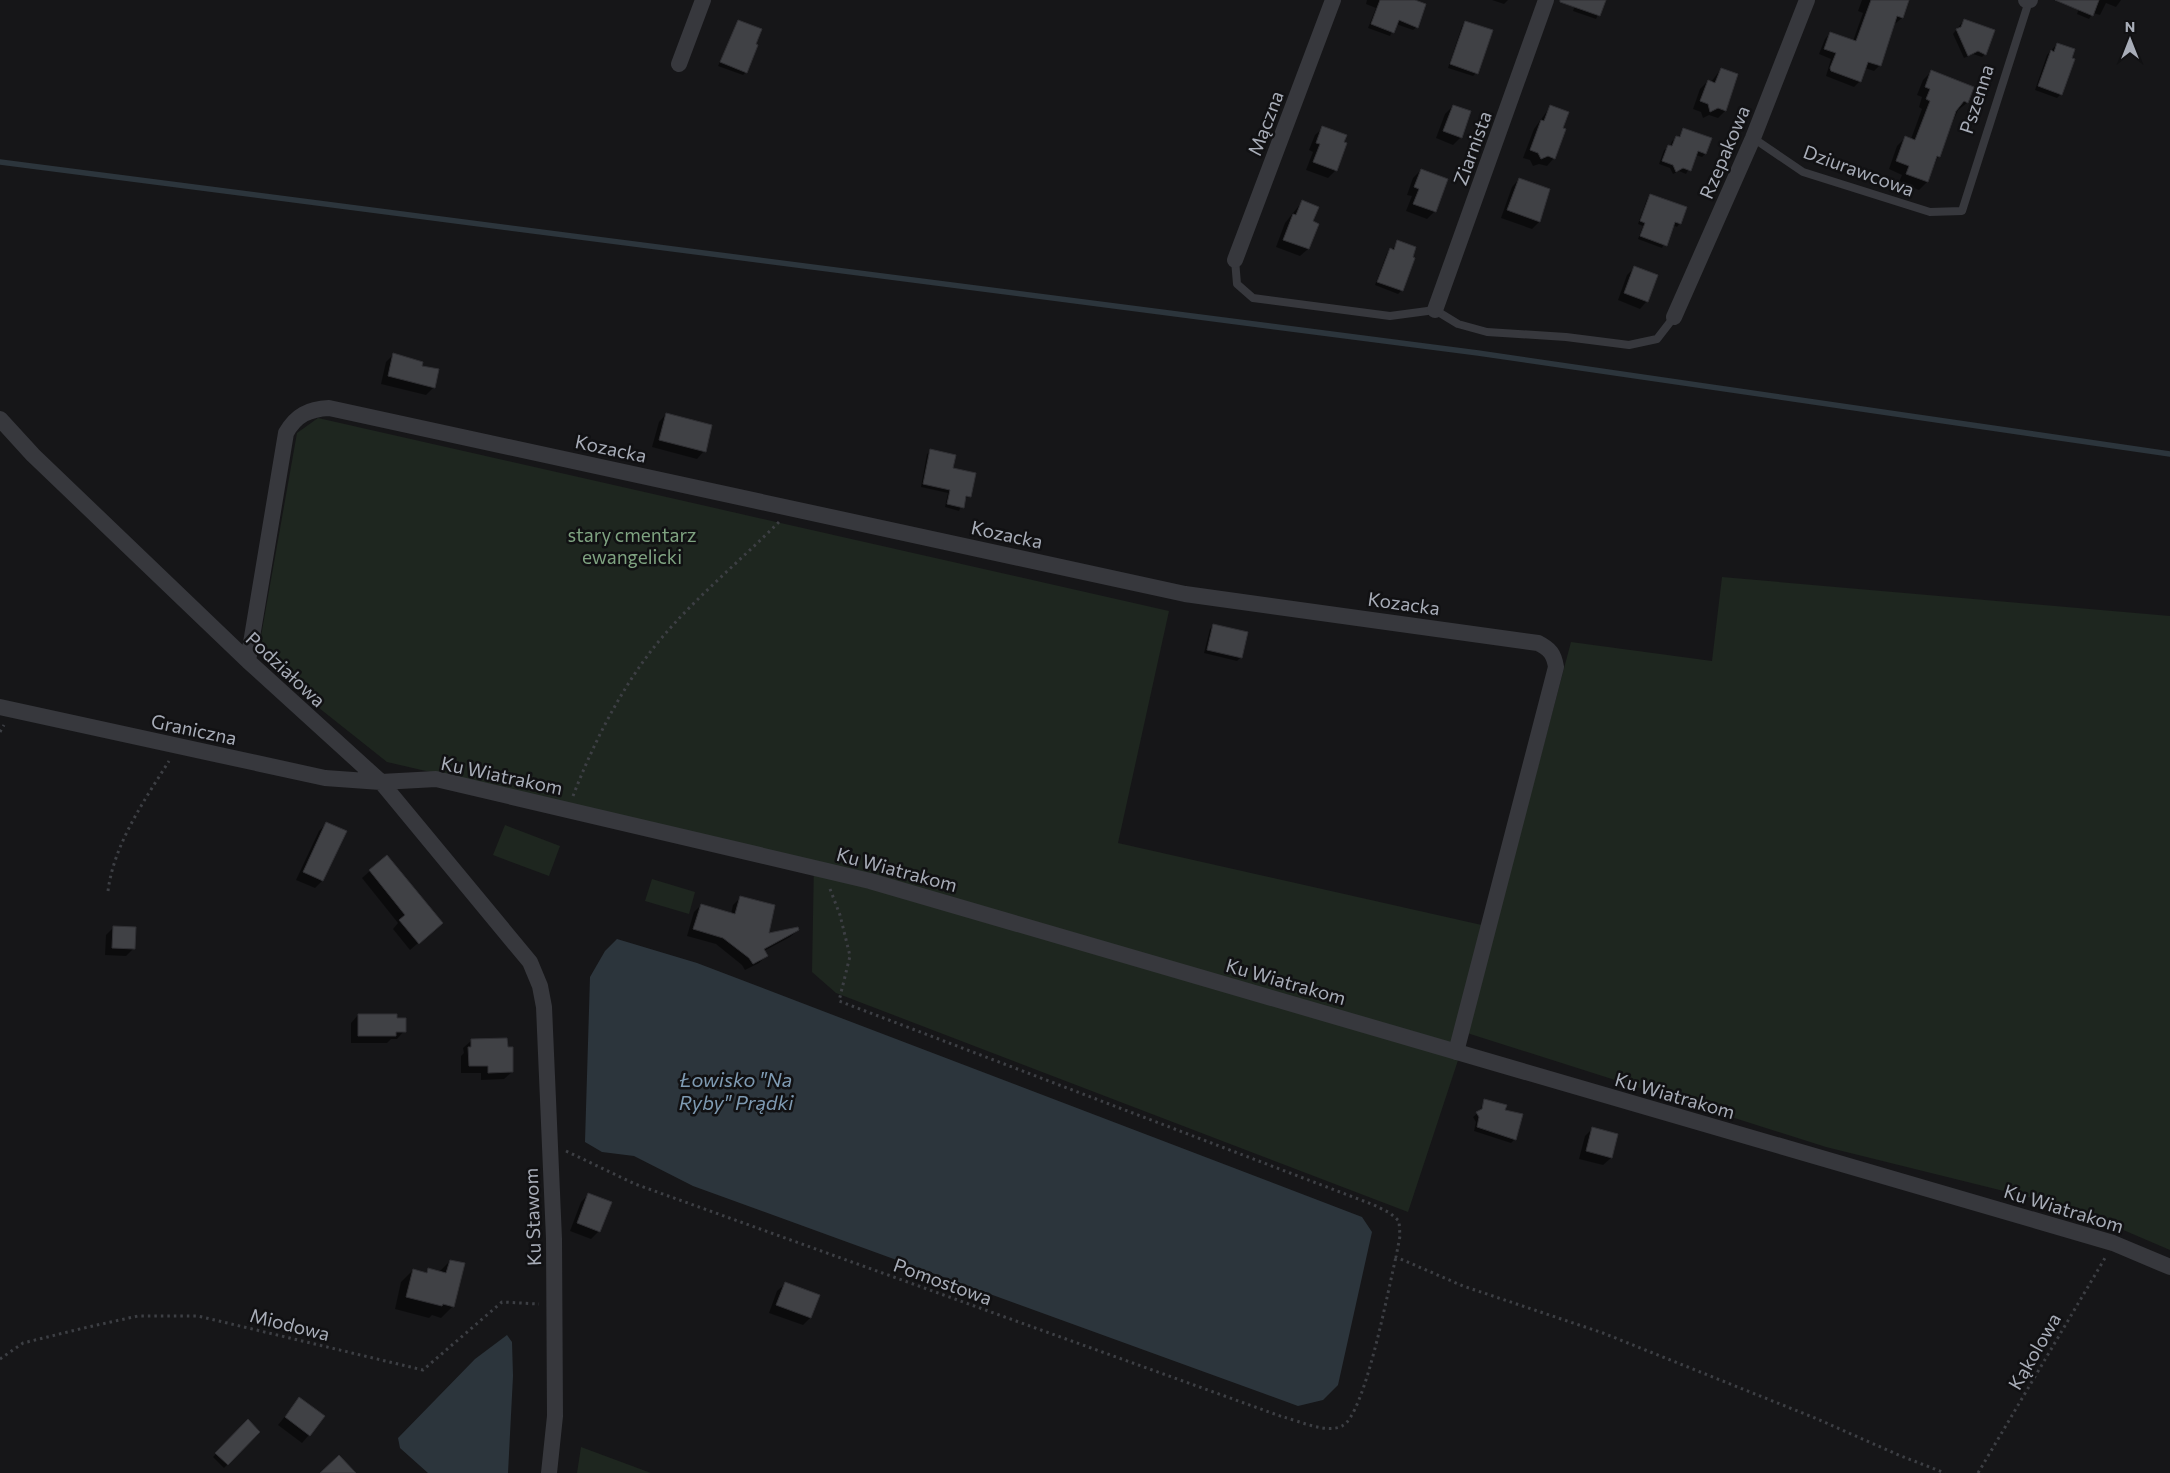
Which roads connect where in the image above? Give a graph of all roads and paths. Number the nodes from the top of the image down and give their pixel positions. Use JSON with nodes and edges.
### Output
{"nodes":[{"id":1,"x":703,"y":0,"type":"edge"},
{"id":2,"x":1333,"y":0,"type":"edge"},
{"id":3,"x":1546,"y":0,"type":"edge"},
{"id":4,"x":1807,"y":0,"type":"edge"},
{"id":5,"x":2028,"y":0,"type":"edge"},
{"id":6,"x":679,"y":64,"type":"dead end"},
{"id":7,"x":1753,"y":138,"type":"junction"},
{"id":8,"x":1962,"y":211,"type":"joint"},
{"id":9,"x":1234,"y":260,"type":"joint"},
{"id":10,"x":1435,"y":310,"type":"junction"},
{"id":11,"x":1674,"y":317,"type":"joint"},
{"id":12,"x":0,"y":418,"type":"edge"},
{"id":13,"x":794,"y":508,"type":"junction"},
{"id":14,"x":248,"y":661,"type":"junction"},
{"id":15,"x":0,"y":707,"type":"edge"},
{"id":16,"x":179,"y":746,"type":"junction"},
{"id":17,"x":381,"y":782,"type":"junction"},
{"id":18,"x":567,"y":810,"type":"junction"},
{"id":19,"x":822,"y":870,"type":"junction"},
{"id":20,"x":108,"y":891,"type":"dead end"},
{"id":21,"x":530,"y":962,"type":"joint"},
{"id":22,"x":1456,"y":1052,"type":"junction"},
{"id":23,"x":550,"y":1143,"type":"junction"},
{"id":24,"x":2113,"y":1243,"type":"junction"},
{"id":25,"x":1396,"y":1257,"type":"junction"},
{"id":26,"x":2170,"y":1267,"type":"edge"},
{"id":27,"x":554,"y":1305,"type":"junction"},
{"id":28,"x":0,"y":1359,"type":"edge"},
{"id":29,"x":549,"y":1473,"type":"edge"},
{"id":30,"x":1945,"y":1473,"type":"edge"},
{"id":31,"x":1978,"y":1473,"type":"edge"}],
"edges":[{"from":1,"to":6,"type":"street"},
{"from":2,"to":9,"type":"street","name":"Mączna"},
{"from":3,"to":10,"type":"street","name":"Ziarnista"},
{"from":4,"to":7,"type":"street","name":"Rzepakowa"},
{"from":5,"to":8,"type":"lane","name":"Pszenna"},
{"from":7,"to":8,"type":"lane","name":"Dziurawcowa"},
{"from":7,"to":11,"type":"street","name":"Rzepakowa"},
{"from":9,"to":10,"type":"lane"},
{"from":10,"to":11,"type":"lane"},
{"from":12,"to":14,"type":"street","name":"Podziałowa"},
{"from":13,"to":14,"type":"street","name":"Kozacka"},
{"from":13,"to":18,"type":"path"},
{"from":13,"to":22,"type":"street","name":"Kozacka"},
{"from":14,"to":17,"type":"street","name":"Podziałowa"},
{"from":15,"to":16,"type":"street","name":"Graniczna"},
{"from":16,"to":17,"type":"street","name":"Graniczna"},
{"from":16,"to":20,"type":"path"},
{"from":17,"to":18,"type":"street","name":"Ku Wiatrakom"},
{"from":17,"to":21,"type":"street","name":"Podziałowa"},
{"from":18,"to":19,"type":"street","name":"Ku Wiatrakom"},
{"from":19,"to":22,"type":"street","name":"Ku Wiatrakom"},
{"from":19,"to":25,"type":"path"},
{"from":21,"to":23,"type":"street","name":"Ku Stawom"},
{"from":22,"to":24,"type":"street","name":"Ku Wiatrakom"},
{"from":23,"to":25,"type":"path","name":"Pomostowa"},
{"from":23,"to":27,"type":"street","name":"Ku Stawom"},
{"from":24,"to":26,"type":"street","name":"Ku Wiatrakom"},
{"from":24,"to":31,"type":"path","name":"Kąkolowa"},
{"from":25,"to":30,"type":"path"},
{"from":27,"to":28,"type":"path","name":"Miodowa"},
{"from":27,"to":29,"type":"street","name":"Ku Stawom"}]}
